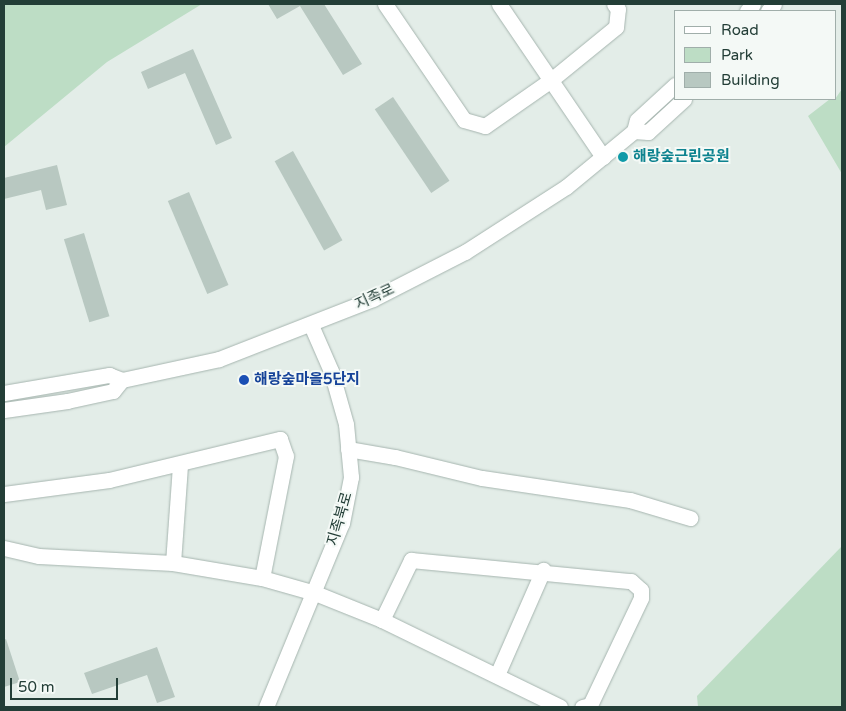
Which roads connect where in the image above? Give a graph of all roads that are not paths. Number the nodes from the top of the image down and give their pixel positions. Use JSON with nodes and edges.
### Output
{"nodes":[{"id":1,"x":385,"y":4,"type":"edge"},
{"id":2,"x":499,"y":4,"type":"edge"},
{"id":3,"x":614,"y":4,"type":"edge"},
{"id":4,"x":551,"y":80,"type":"junction"},
{"id":5,"x":674,"y":86,"type":"edge"},
{"id":6,"x":683,"y":100,"type":"edge"},
{"id":7,"x":634,"y":132,"type":"junction"},
{"id":8,"x":603,"y":157,"type":"junction"},
{"id":9,"x":311,"y":324,"type":"junction"},
{"id":10,"x":122,"y":380,"type":"junction"},
{"id":11,"x":4,"y":393,"type":"edge"},
{"id":12,"x":4,"y":410,"type":"edge"},
{"id":13,"x":348,"y":450,"type":"junction"},
{"id":14,"x":180,"y":465,"type":"junction"},
{"id":15,"x":4,"y":494,"type":"edge"},
{"id":16,"x":690,"y":518,"type":"dead end"},
{"id":17,"x":4,"y":548,"type":"edge"},
{"id":18,"x":172,"y":563,"type":"junction"},
{"id":19,"x":543,"y":570,"type":"junction"},
{"id":20,"x":262,"y":578,"type":"junction"},
{"id":21,"x":315,"y":592,"type":"junction"},
{"id":22,"x":382,"y":620,"type":"junction"},
{"id":23,"x":497,"y":675,"type":"junction"},
{"id":24,"x":266,"y":707,"type":"edge"},
{"id":25,"x":560,"y":707,"type":"edge"},
{"id":26,"x":582,"y":707,"type":"edge"}],
"edges":[{"from":1,"to":4,"type":"street"},
{"from":2,"to":4,"type":"street"},
{"from":3,"to":4,"type":"street"},
{"from":4,"to":8,"type":"street"},
{"from":5,"to":7,"type":"street","name":"지족로"},
{"from":6,"to":7,"type":"street","name":"지족로"},
{"from":7,"to":8,"type":"street","name":"지족로"},
{"from":8,"to":9,"type":"street","name":"지족로"},
{"from":9,"to":10,"type":"street","name":"지족로"},
{"from":9,"to":13,"type":"street","name":"지족북로"},
{"from":10,"to":11,"type":"street","name":"지족로"},
{"from":10,"to":12,"type":"street","name":"지족로"},
{"from":13,"to":16,"type":"street"},
{"from":13,"to":21,"type":"street","name":"지족북로"},
{"from":14,"to":15,"type":"street"},
{"from":14,"to":18,"type":"street"},
{"from":14,"to":20,"type":"street"},
{"from":17,"to":18,"type":"street"},
{"from":18,"to":20,"type":"street"},
{"from":19,"to":22,"type":"street"},
{"from":19,"to":23,"type":"street"},
{"from":19,"to":26,"type":"street"},
{"from":20,"to":21,"type":"street"},
{"from":21,"to":22,"type":"street"},
{"from":21,"to":24,"type":"street","name":"지족북로"},
{"from":22,"to":23,"type":"street"},
{"from":23,"to":25,"type":"street"}]}
